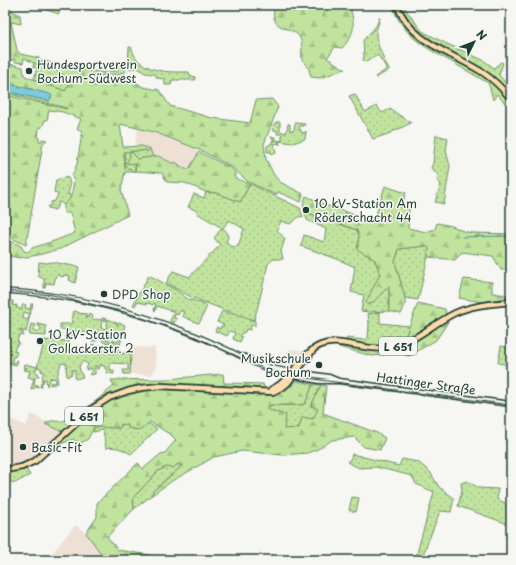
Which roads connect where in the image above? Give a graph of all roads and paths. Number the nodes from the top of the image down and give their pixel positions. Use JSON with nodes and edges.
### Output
{"nodes":[{"id":1,"x":397,"y":5,"type":"edge"},
{"id":2,"x":511,"y":99,"type":"edge"},
{"id":3,"x":5,"y":291,"type":"edge"},
{"id":4,"x":511,"y":302,"type":"edge"},
{"id":5,"x":314,"y":349,"type":"junction"},
{"id":6,"x":303,"y":365,"type":"junction"},
{"id":7,"x":293,"y":374,"type":"junction"},
{"id":8,"x":311,"y":374,"type":"junction"},
{"id":9,"x":339,"y":381,"type":"junction"},
{"id":10,"x":259,"y":391,"type":"junction"},
{"id":11,"x":511,"y":404,"type":"edge"},
{"id":12,"x":5,"y":470,"type":"edge"}],
"edges":[{"from":1,"to":2,"type":"main road"},
{"from":3,"to":7,"type":"street","name":"Hattinger Straße"},
{"from":4,"to":5,"type":"main road","number":"L 651"},
{"from":5,"to":6,"type":"main road","number":"L 651"},
{"from":5,"to":7,"type":"main road","number":"L 651"},
{"from":6,"to":7,"type":"main road","number":"L 651"},
{"from":6,"to":8,"type":"main road"},
{"from":7,"to":8,"type":"main road","name":"Hattinger Straße"},
{"from":7,"to":9,"type":"main road","name":"Hattinger Straße"},
{"from":7,"to":10,"type":"main road","number":"L 651"},
{"from":7,"to":10,"type":"main road","number":"L 651"},
{"from":8,"to":9,"type":"main road","name":"Hattinger Straße"},
{"from":9,"to":11,"type":"main road","name":"Hattinger Straße"},
{"from":10,"to":12,"type":"main road","number":"L 651"}]}
